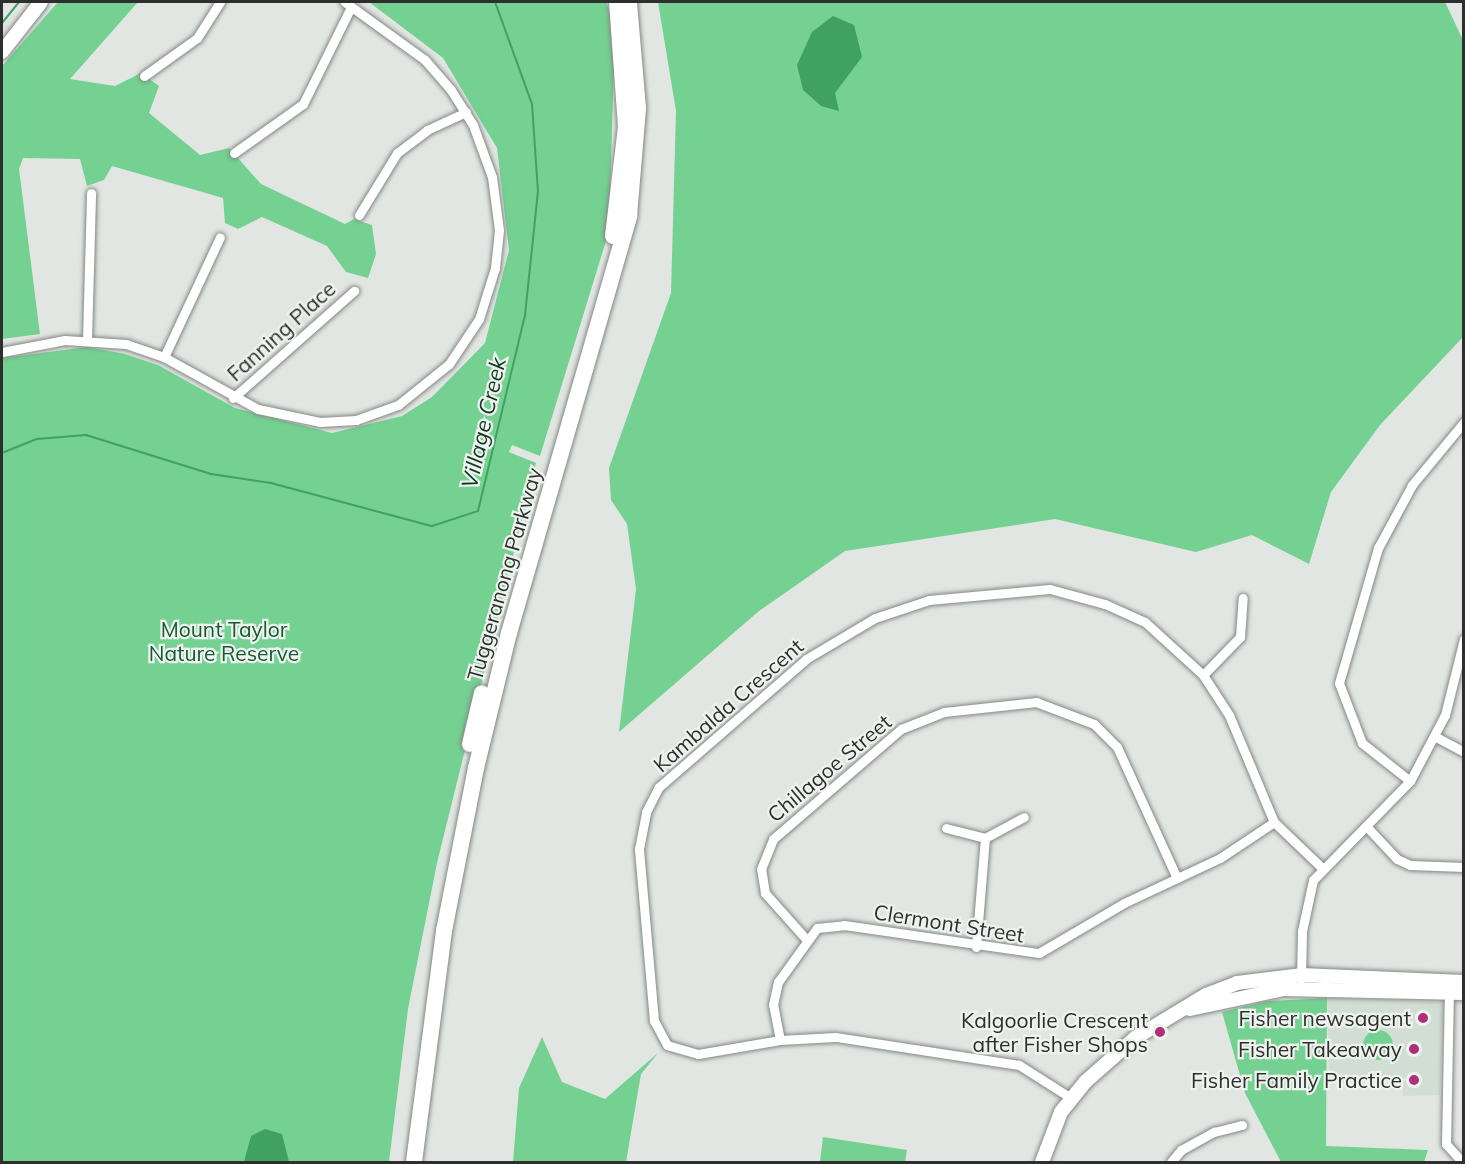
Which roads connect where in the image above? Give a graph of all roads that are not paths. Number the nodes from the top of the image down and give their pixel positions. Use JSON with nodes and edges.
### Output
{"nodes":[{"id":1,"x":41,"y":2,"type":"edge"},
{"id":2,"x":220,"y":2,"type":"edge"},
{"id":3,"x":617,"y":2,"type":"edge"},
{"id":4,"x":629,"y":2,"type":"edge"},
{"id":5,"x":348,"y":4,"type":"edge"},
{"id":6,"x":2,"y":52,"type":"edge"},
{"id":7,"x":144,"y":76,"type":"dead end"},
{"id":8,"x":466,"y":112,"type":"junction"},
{"id":9,"x":234,"y":153,"type":"dead end"},
{"id":10,"x":91,"y":193,"type":"dead end"},
{"id":11,"x":359,"y":215,"type":"dead end"},
{"id":12,"x":220,"y":237,"type":"dead end"},
{"id":13,"x":354,"y":291,"type":"dead end"},
{"id":14,"x":87,"y":339,"type":"junction"},
{"id":15,"x":2,"y":352,"type":"edge"},
{"id":16,"x":164,"y":357,"type":"junction"},
{"id":17,"x":233,"y":398,"type":"junction"},
{"id":18,"x":1464,"y":422,"type":"edge"},
{"id":19,"x":1243,"y":598,"type":"dead end"},
{"id":20,"x":1464,"y":639,"type":"edge"},
{"id":21,"x":1203,"y":675,"type":"junction"},
{"id":22,"x":1436,"y":737,"type":"junction"},
{"id":23,"x":1464,"y":752,"type":"edge"},
{"id":24,"x":1410,"y":781,"type":"junction"},
{"id":25,"x":1023,"y":818,"type":"dead end"},
{"id":26,"x":1274,"y":822,"type":"junction"},
{"id":27,"x":1366,"y":826,"type":"junction"},
{"id":28,"x":946,"y":828,"type":"dead end"},
{"id":29,"x":985,"y":838,"type":"junction"},
{"id":30,"x":1320,"y":866,"type":"junction"},
{"id":31,"x":1464,"y":867,"type":"edge"},
{"id":32,"x":1177,"y":878,"type":"junction"},
{"id":33,"x":806,"y":939,"type":"junction"},
{"id":34,"x":976,"y":947,"type":"junction"},
{"id":35,"x":1301,"y":981,"type":"junction"},
{"id":36,"x":1457,"y":987,"type":"edge"},
{"id":37,"x":780,"y":1040,"type":"junction"},
{"id":38,"x":1071,"y":1098,"type":"junction"},
{"id":39,"x":1242,"y":1125,"type":"dead end"},
{"id":40,"x":403,"y":1162,"type":"edge"},
{"id":41,"x":414,"y":1162,"type":"edge"},
{"id":42,"x":1042,"y":1162,"type":"edge"},
{"id":43,"x":1171,"y":1162,"type":"edge"},
{"id":44,"x":1462,"y":1162,"type":"edge"}],
"edges":[{"from":1,"to":6,"type":"street"},
{"from":2,"to":7,"type":"street"},
{"from":3,"to":40,"type":"highway","name":"Tuggeranong Parkway"},
{"from":4,"to":41,"type":"highway","name":"Tuggeranong Parkway"},
{"from":5,"to":8,"type":"street"},
{"from":5,"to":9,"type":"street"},
{"from":8,"to":11,"type":"street"},
{"from":8,"to":17,"type":"street"},
{"from":10,"to":14,"type":"street"},
{"from":12,"to":16,"type":"street"},
{"from":13,"to":17,"type":"street","name":"Fanning Place"},
{"from":14,"to":15,"type":"street"},
{"from":14,"to":16,"type":"street"},
{"from":16,"to":17,"type":"street"},
{"from":18,"to":24,"type":"street"},
{"from":19,"to":21,"type":"street"},
{"from":20,"to":22,"type":"street"},
{"from":21,"to":26,"type":"street","name":"Kambalda Crescent"},
{"from":21,"to":37,"type":"street","name":"Kambalda Crescent"},
{"from":22,"to":23,"type":"street"},
{"from":22,"to":24,"type":"street"},
{"from":24,"to":27,"type":"street"},
{"from":25,"to":29,"type":"street"},
{"from":26,"to":30,"type":"street","name":"Kambalda Crescent"},
{"from":26,"to":32,"type":"street","name":"Clermont Street"},
{"from":27,"to":30,"type":"street"},
{"from":27,"to":31,"type":"street"},
{"from":28,"to":29,"type":"street"},
{"from":29,"to":34,"type":"street"},
{"from":30,"to":35,"type":"street"},
{"from":32,"to":33,"type":"street","name":"Chillagoe Street"},
{"from":32,"to":34,"type":"street","name":"Clermont Street"},
{"from":33,"to":34,"type":"street","name":"Clermont Street"},
{"from":33,"to":37,"type":"street"},
{"from":35,"to":36,"type":"street"},
{"from":35,"to":38,"type":"street"},
{"from":36,"to":44,"type":"street"},
{"from":37,"to":38,"type":"street","name":"Kambalda Crescent"},
{"from":38,"to":42,"type":"street"},
{"from":39,"to":43,"type":"street"}]}
